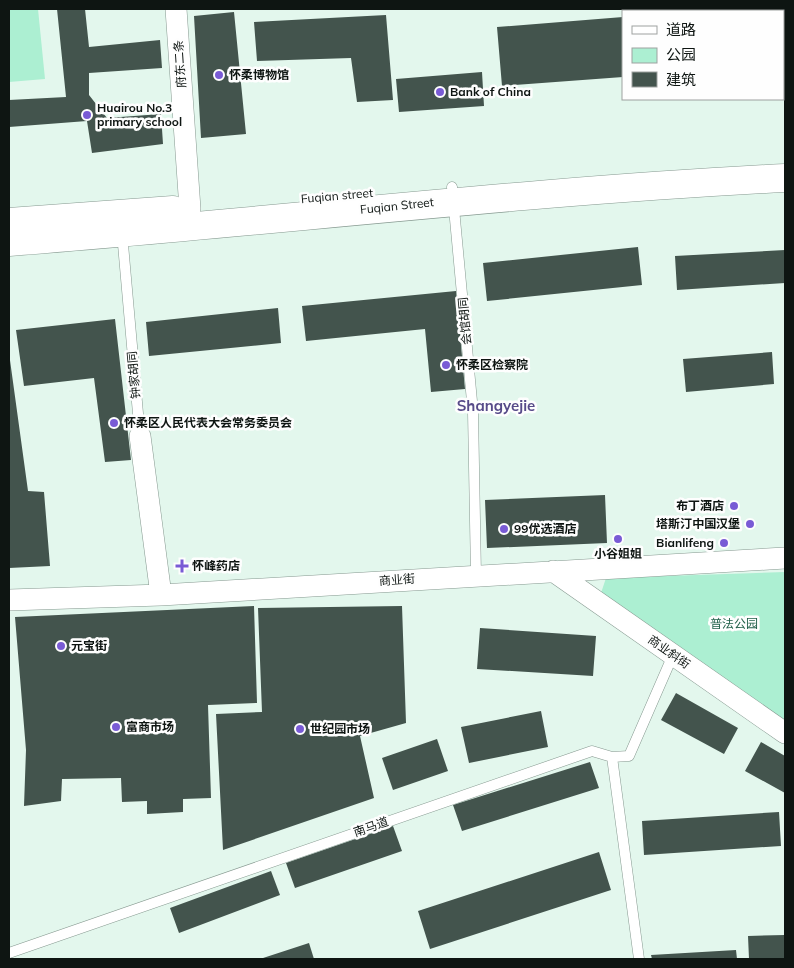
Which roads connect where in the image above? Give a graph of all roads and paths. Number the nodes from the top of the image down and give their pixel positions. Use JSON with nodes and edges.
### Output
{"nodes":[{"id":1,"x":176,"y":9,"type":"edge"},
{"id":2,"x":785,"y":159,"type":"edge"},
{"id":3,"x":785,"y":178,"type":"edge"},
{"id":4,"x":453,"y":194,"type":"junction"},
{"id":5,"x":190,"y":209,"type":"junction"},
{"id":6,"x":9,"y":222,"type":"edge"},
{"id":7,"x":122,"y":224,"type":"junction"},
{"id":8,"x":9,"y":242,"type":"edge"},
{"id":9,"x":140,"y":436,"type":"joint"},
{"id":10,"x":785,"y":558,"type":"edge"},
{"id":11,"x":553,"y":571,"type":"junction"},
{"id":12,"x":476,"y":575,"type":"junction"},
{"id":13,"x":161,"y":595,"type":"junction"},
{"id":14,"x":9,"y":600,"type":"edge"},
{"id":15,"x":673,"y":655,"type":"junction"},
{"id":16,"x":785,"y":733,"type":"edge"},
{"id":17,"x":612,"y":757,"type":"junction"},
{"id":18,"x":9,"y":953,"type":"edge"},
{"id":19,"x":639,"y":959,"type":"edge"}],
"edges":[{"from":1,"to":5,"type":"street","name":"府东二条"},
{"from":2,"to":4,"type":"main road","name":"Fuqian street"},
{"from":3,"to":4,"type":"main road","name":"Fuqian Street"},
{"from":4,"to":5,"type":"main road","name":"Fuqian street"},
{"from":4,"to":7,"type":"main road","name":"Fuqian Street"},
{"from":4,"to":12,"type":"lane","name":"会馆胡同"},
{"from":5,"to":7,"type":"main road","name":"Fuqian street"},
{"from":6,"to":7,"type":"main road","name":"Fuqian street"},
{"from":7,"to":8,"type":"main road","name":"Fuqian Street"},
{"from":7,"to":9,"type":"lane","name":"钟家胡同"},
{"from":9,"to":13,"type":"street","name":"钟家胡同"},
{"from":10,"to":11,"type":"street","name":"商业街"},
{"from":11,"to":12,"type":"street","name":"商业街"},
{"from":11,"to":15,"type":"street","name":"商业斜街"},
{"from":12,"to":13,"type":"street","name":"商业街"},
{"from":13,"to":14,"type":"street","name":"商业街"},
{"from":15,"to":16,"type":"street","name":"商业斜街"},
{"from":15,"to":17,"type":"lane"},
{"from":17,"to":18,"type":"lane","name":"南马道"},
{"from":17,"to":19,"type":"lane"}]}
